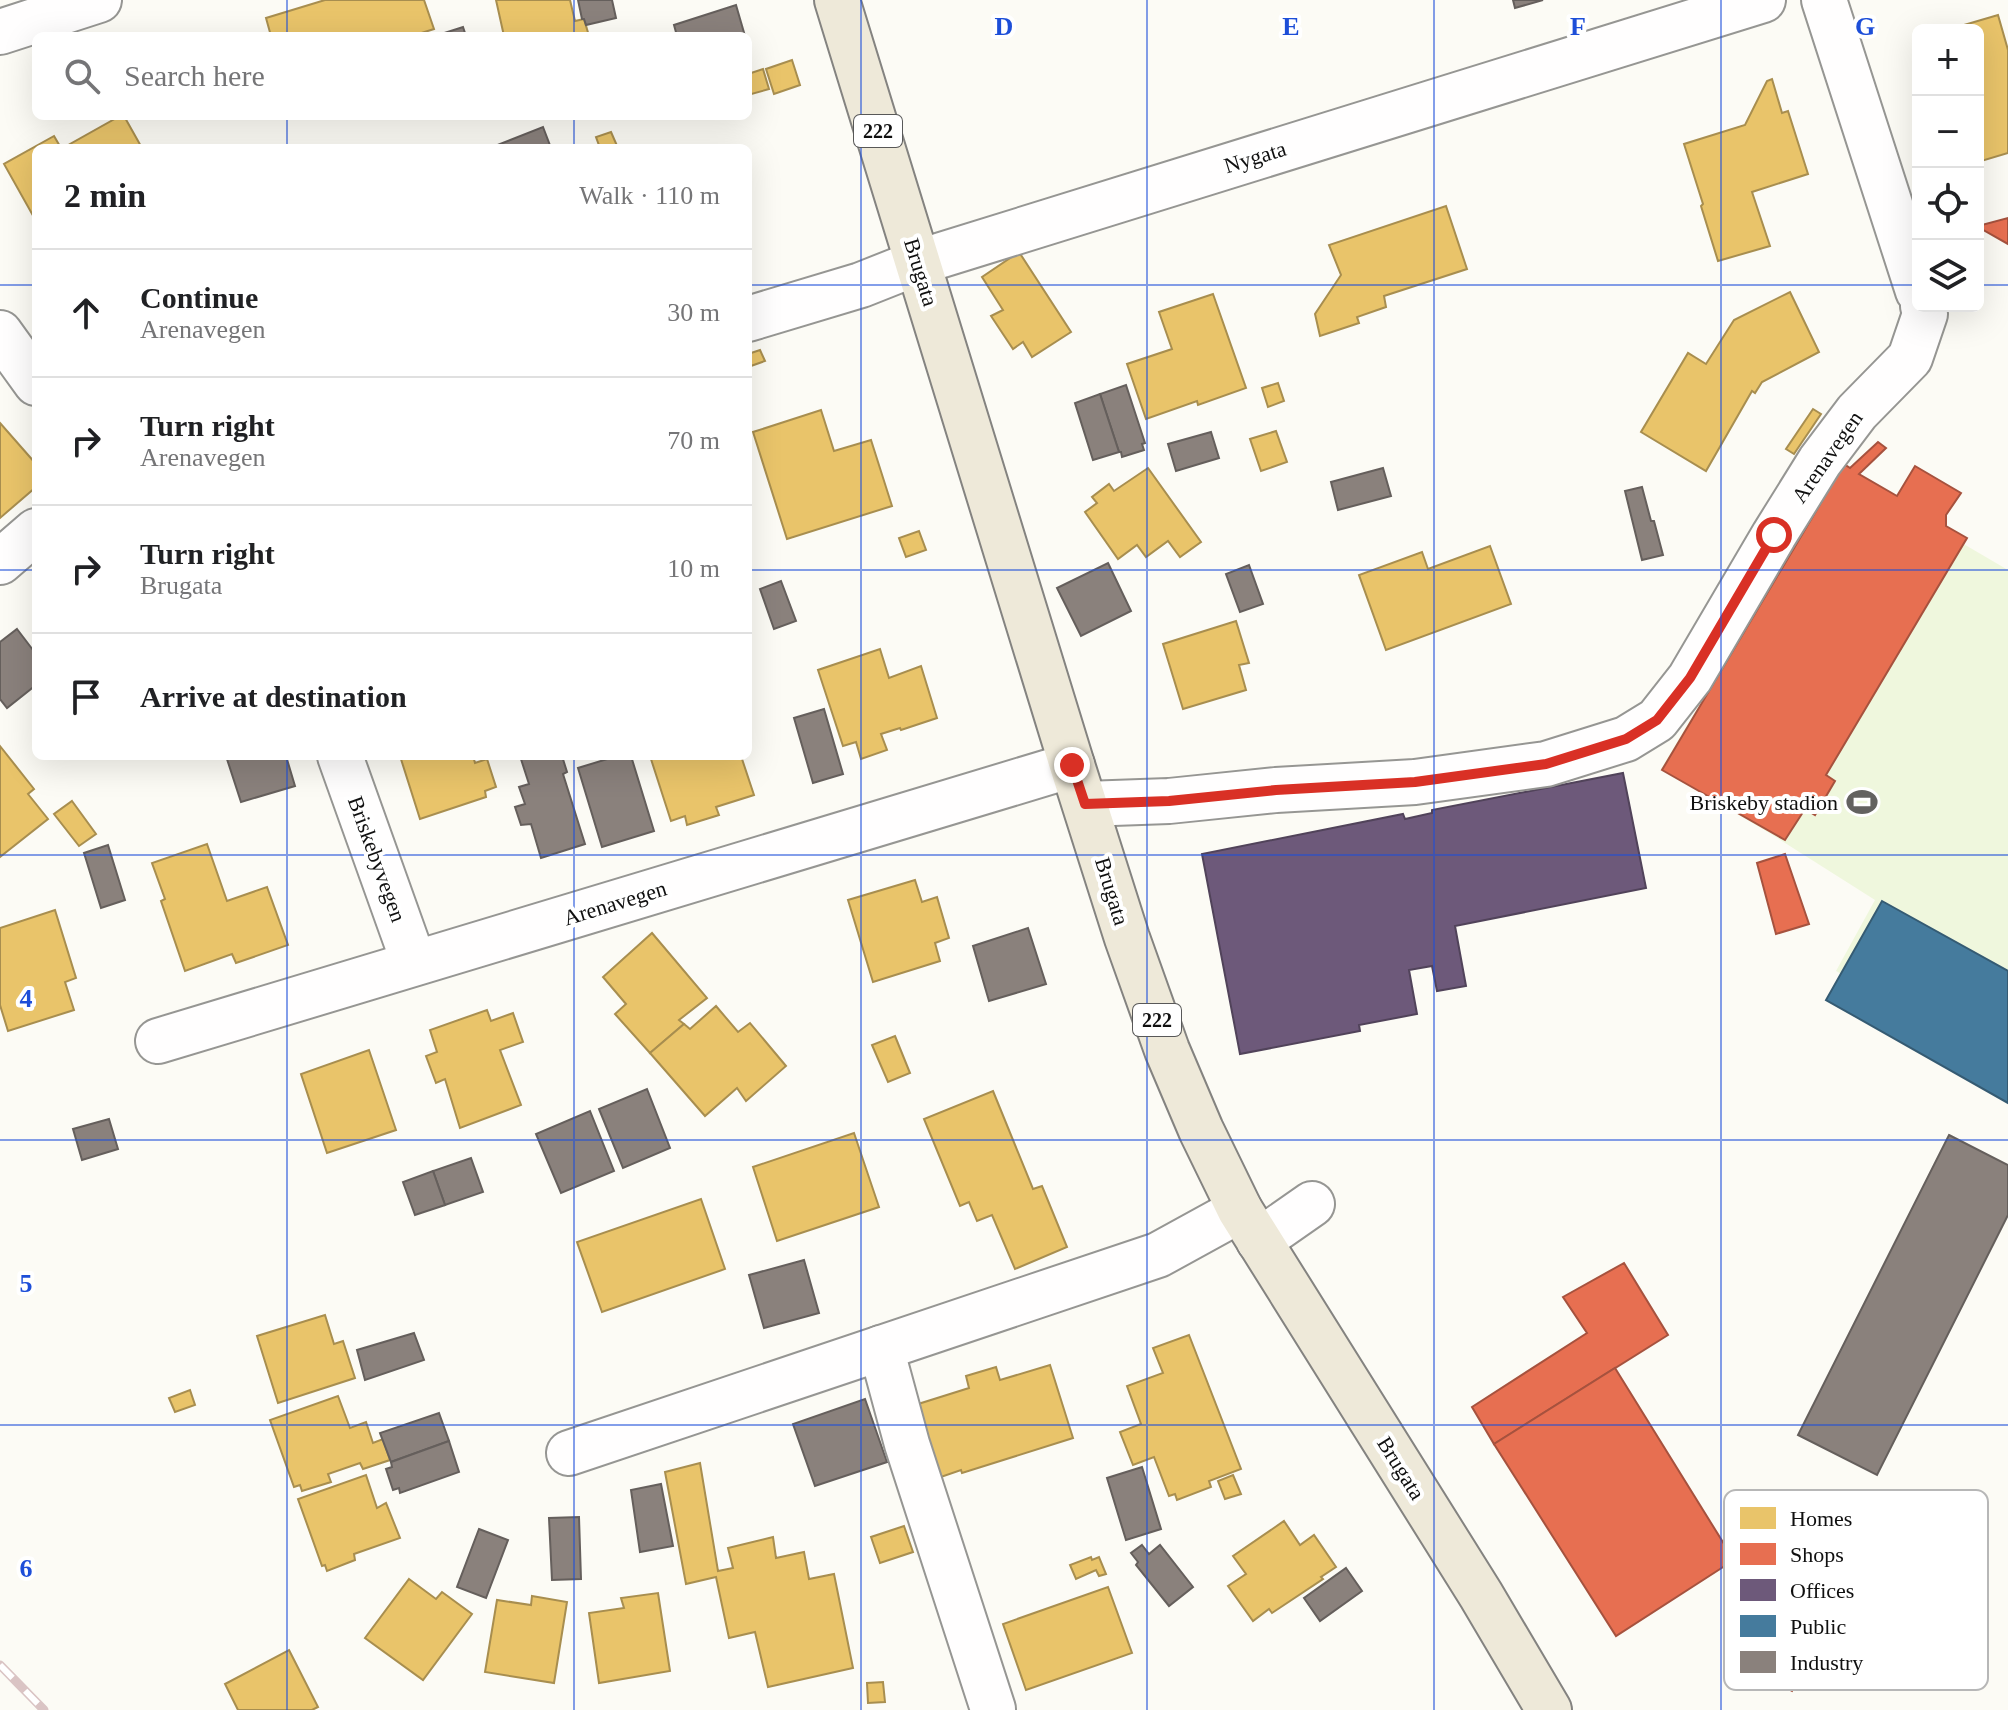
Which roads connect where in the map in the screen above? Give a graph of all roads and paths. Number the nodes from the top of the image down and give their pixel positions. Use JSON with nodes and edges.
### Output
{"nodes":[{"id":1,"x":99,"y":0,"type":"edge"},
{"id":2,"x":837,"y":0,"type":"edge"},
{"id":3,"x":1763,"y":0,"type":"edge"},
{"id":4,"x":1824,"y":0,"type":"edge"},
{"id":5,"x":0,"y":32,"type":"edge"},
{"id":6,"x":919,"y":262,"type":"junction"},
{"id":7,"x":1912,"y":273,"type":"edge"},
{"id":8,"x":1920,"y":312,"type":"edge"},
{"id":9,"x":752,"y":318,"type":"edge"},
{"id":10,"x":0,"y":333,"type":"edge"},
{"id":11,"x":32,"y":377,"type":"edge"},
{"id":12,"x":32,"y":534,"type":"edge"},
{"id":13,"x":0,"y":562,"type":"edge"},
{"id":14,"x":341,"y":760,"type":"edge"},
{"id":15,"x":1079,"y":785,"type":"junction"},
{"id":16,"x":414,"y":963,"type":"junction"},
{"id":17,"x":158,"y":1041,"type":"dead end"},
{"id":18,"x":1312,"y":1204,"type":"dead end"},
{"id":19,"x":1250,"y":1225,"type":"junction"},
{"id":20,"x":881,"y":1348,"type":"junction"},
{"id":21,"x":569,"y":1453,"type":"dead end"},
{"id":22,"x":993,"y":1709,"type":"edge"},
{"id":23,"x":1549,"y":1710,"type":"edge"}],
"edges":[{"from":1,"to":5,"type":"street"},
{"from":2,"to":6,"type":"main road","name":"Brugata","number":"222"},
{"from":3,"to":6,"type":"street","name":"Nygata"},
{"from":4,"to":7,"type":"street"},
{"from":6,"to":9,"type":"street","name":"Nygata"},
{"from":6,"to":15,"type":"main road","name":"Brugata","number":"222"},
{"from":8,"to":15,"type":"street","name":"Arenavegen"},
{"from":10,"to":11,"type":"street"},
{"from":12,"to":13,"type":"street"},
{"from":14,"to":16,"type":"street","name":"Briskebyvegen"},
{"from":15,"to":16,"type":"street","name":"Arenavegen"},
{"from":15,"to":19,"type":"main road","name":"Brugata","number":"222"},
{"from":16,"to":17,"type":"street","name":"Arenavegen"},
{"from":18,"to":19,"type":"street"},
{"from":19,"to":20,"type":"street"},
{"from":19,"to":23,"type":"main road","name":"Brugata","number":"222"},
{"from":20,"to":21,"type":"street"},
{"from":20,"to":22,"type":"street"}]}
